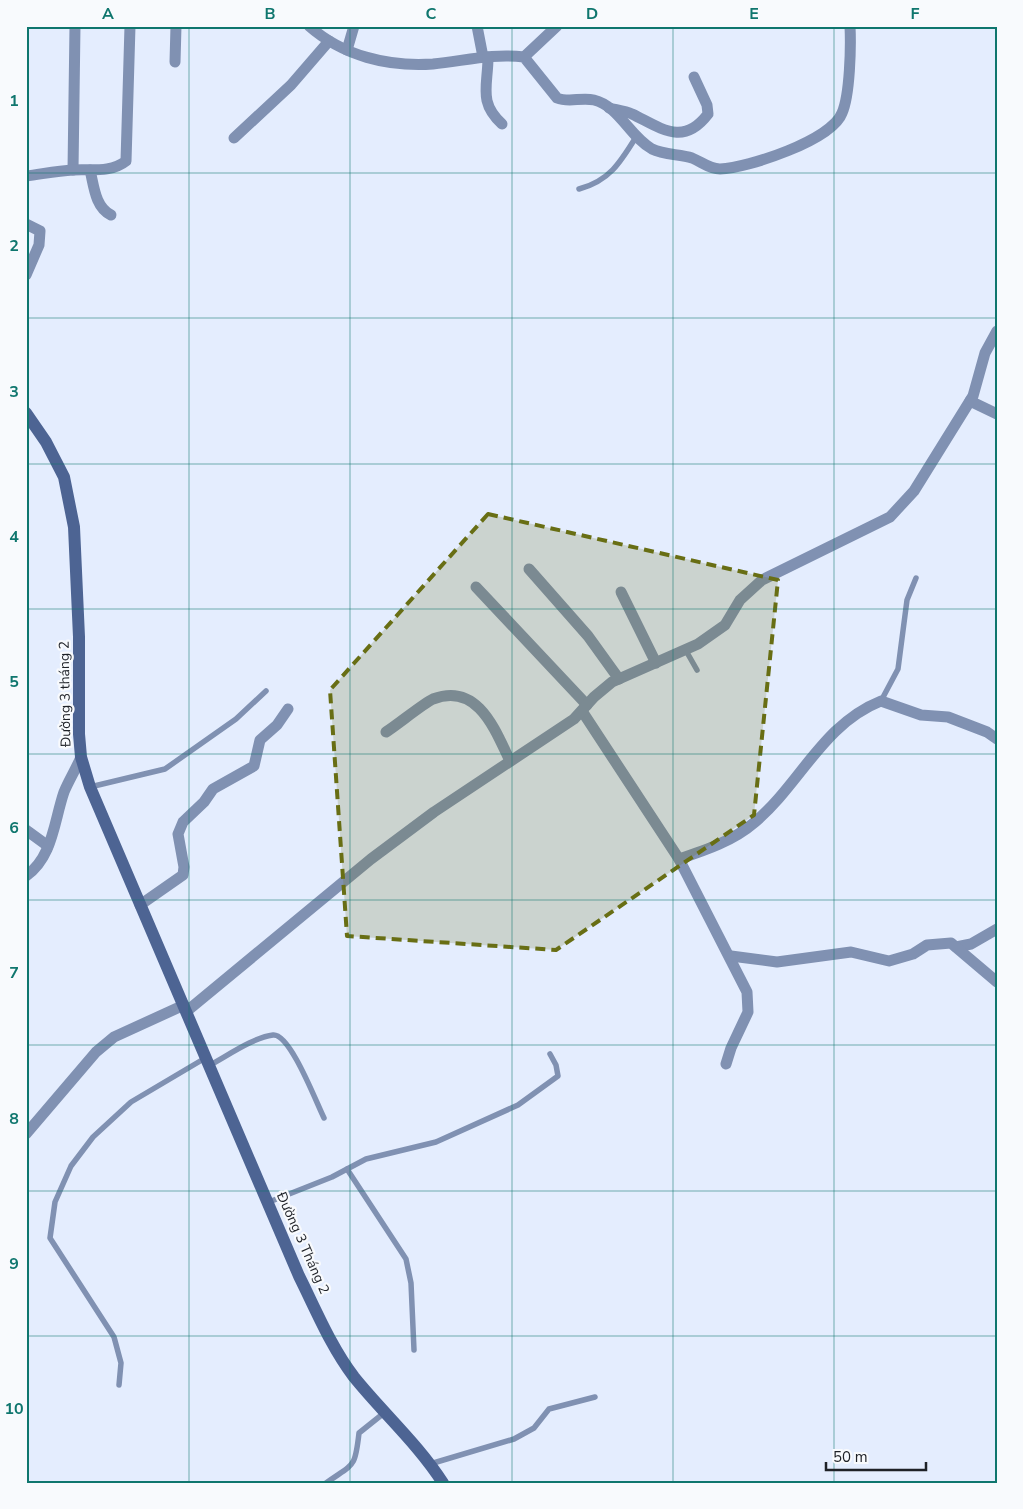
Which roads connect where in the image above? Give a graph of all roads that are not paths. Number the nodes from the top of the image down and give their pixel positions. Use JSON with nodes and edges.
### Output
{"nodes":[{"id":1,"x":75,"y":26,"type":"edge"},
{"id":2,"x":130,"y":26,"type":"edge"},
{"id":3,"x":176,"y":26,"type":"edge"},
{"id":4,"x":309,"y":26,"type":"edge"},
{"id":5,"x":354,"y":26,"type":"edge"},
{"id":6,"x":478,"y":26,"type":"edge"},
{"id":7,"x":557,"y":26,"type":"edge"},
{"id":8,"x":850,"y":26,"type":"edge"},
{"id":9,"x":329,"y":41,"type":"junction"},
{"id":10,"x":347,"y":50,"type":"junction"},
{"id":11,"x":485,"y":57,"type":"junction"},
{"id":12,"x":524,"y":57,"type":"junction"},
{"id":13,"x":175,"y":62,"type":"dead end"},
{"id":14,"x":694,"y":77,"type":"dead end"},
{"id":15,"x":608,"y":108,"type":"junction"},
{"id":16,"x":502,"y":124,"type":"dead end"},
{"id":17,"x":636,"y":137,"type":"junction"},
{"id":18,"x":234,"y":138,"type":"dead end"},
{"id":19,"x":73,"y":170,"type":"junction"},
{"id":20,"x":90,"y":170,"type":"junction"},
{"id":21,"x":26,"y":176,"type":"edge"},
{"id":22,"x":579,"y":189,"type":"dead end"},
{"id":23,"x":111,"y":215,"type":"dead end"},
{"id":24,"x":26,"y":224,"type":"edge"},
{"id":25,"x":26,"y":275,"type":"edge"},
{"id":26,"x":997,"y":331,"type":"edge"},
{"id":27,"x":985,"y":354,"type":"junction"},
{"id":28,"x":997,"y":359,"type":"edge"},
{"id":29,"x":970,"y":401,"type":"junction"},
{"id":30,"x":26,"y":412,"type":"edge"},
{"id":31,"x":997,"y":414,"type":"edge"},
{"id":32,"x":529,"y":569,"type":"dead end"},
{"id":33,"x":916,"y":578,"type":"dead end"},
{"id":34,"x":476,"y":587,"type":"dead end"},
{"id":35,"x":621,"y":592,"type":"dead end"},
{"id":36,"x":685,"y":650,"type":"junction"},
{"id":37,"x":656,"y":662,"type":"junction"},
{"id":38,"x":697,"y":670,"type":"dead end"},
{"id":39,"x":620,"y":679,"type":"junction"},
{"id":40,"x":266,"y":691,"type":"dead end"},
{"id":41,"x":881,"y":701,"type":"junction"},
{"id":42,"x":584,"y":708,"type":"junction"},
{"id":43,"x":288,"y":709,"type":"dead end"},
{"id":44,"x":386,"y":732,"type":"dead end"},
{"id":45,"x":997,"y":739,"type":"edge"},
{"id":46,"x":81,"y":757,"type":"junction"},
{"id":47,"x":510,"y":761,"type":"junction"},
{"id":48,"x":90,"y":787,"type":"junction"},
{"id":49,"x":26,"y":830,"type":"edge"},
{"id":50,"x":48,"y":846,"type":"junction"},
{"id":51,"x":679,"y":859,"type":"junction"},
{"id":52,"x":26,"y":876,"type":"edge"},
{"id":53,"x":140,"y":905,"type":"junction"},
{"id":54,"x":997,"y":929,"type":"edge"},
{"id":55,"x":956,"y":947,"type":"junction"},
{"id":56,"x":731,"y":956,"type":"junction"},
{"id":57,"x":997,"y":982,"type":"edge"},
{"id":58,"x":178,"y":990,"type":"joint"},
{"id":59,"x":185,"y":1008,"type":"junction"},
{"id":60,"x":550,"y":1054,"type":"dead end"},
{"id":61,"x":208,"y":1061,"type":"junction"},
{"id":62,"x":726,"y":1064,"type":"dead end"},
{"id":63,"x":324,"y":1118,"type":"dead end"},
{"id":64,"x":26,"y":1134,"type":"edge"},
{"id":65,"x":347,"y":1169,"type":"junction"},
{"id":66,"x":269,"y":1202,"type":"junction"},
{"id":67,"x":414,"y":1350,"type":"dead end"},
{"id":68,"x":119,"y":1385,"type":"dead end"},
{"id":69,"x":595,"y":1397,"type":"dead end"},
{"id":70,"x":384,"y":1413,"type":"junction"},
{"id":71,"x":430,"y":1464,"type":"junction"},
{"id":72,"x":326,"y":1483,"type":"edge"},
{"id":73,"x":443,"y":1483,"type":"edge"}],
"edges":[{"from":1,"to":19,"type":"street"},
{"from":2,"to":20,"type":"street"},
{"from":3,"to":13,"type":"street"},
{"from":4,"to":9,"type":"street"},
{"from":5,"to":10,"type":"street"},
{"from":6,"to":11,"type":"street"},
{"from":7,"to":12,"type":"street"},
{"from":8,"to":17,"type":"street"},
{"from":9,"to":10,"type":"street"},
{"from":9,"to":18,"type":"street"},
{"from":10,"to":11,"type":"street"},
{"from":11,"to":12,"type":"street"},
{"from":11,"to":16,"type":"street"},
{"from":12,"to":15,"type":"street"},
{"from":14,"to":15,"type":"street"},
{"from":15,"to":17,"type":"street"},
{"from":17,"to":22,"type":"lane"},
{"from":19,"to":20,"type":"street"},
{"from":19,"to":21,"type":"street"},
{"from":20,"to":23,"type":"street"},
{"from":24,"to":25,"type":"street"},
{"from":26,"to":27,"type":"street"},
{"from":27,"to":28,"type":"street"},
{"from":27,"to":29,"type":"street"},
{"from":29,"to":31,"type":"street"},
{"from":29,"to":36,"type":"street"},
{"from":30,"to":46,"type":"main road","name":"Đường 3 tháng 2"},
{"from":32,"to":39,"type":"street"},
{"from":33,"to":41,"type":"lane"},
{"from":34,"to":42,"type":"street"},
{"from":35,"to":37,"type":"street"},
{"from":36,"to":37,"type":"street"},
{"from":36,"to":38,"type":"lane"},
{"from":37,"to":39,"type":"street"},
{"from":39,"to":42,"type":"street"},
{"from":40,"to":48,"type":"lane"},
{"from":41,"to":45,"type":"street"},
{"from":41,"to":51,"type":"street"},
{"from":42,"to":47,"type":"street"},
{"from":42,"to":51,"type":"street"},
{"from":43,"to":53,"type":"street"},
{"from":44,"to":47,"type":"street"},
{"from":46,"to":48,"type":"main road","name":"Đường 3 tháng 2"},
{"from":46,"to":50,"type":"street"},
{"from":47,"to":59,"type":"street"},
{"from":48,"to":53,"type":"main road","name":"Đường 3 tháng 2"},
{"from":49,"to":50,"type":"street"},
{"from":50,"to":52,"type":"street"},
{"from":51,"to":56,"type":"street"},
{"from":53,"to":58,"type":"main road","name":"Đường 3 tháng 2"},
{"from":54,"to":55,"type":"street"},
{"from":55,"to":56,"type":"street"},
{"from":55,"to":57,"type":"street"},
{"from":56,"to":62,"type":"street"},
{"from":58,"to":59,"type":"main road","name":"Đường 3 Tháng 2"},
{"from":59,"to":61,"type":"main road","name":"Đường 3 Tháng 2"},
{"from":59,"to":64,"type":"street"},
{"from":60,"to":65,"type":"lane"},
{"from":61,"to":63,"type":"lane"},
{"from":61,"to":66,"type":"main road","name":"Đường 3 Tháng 2"},
{"from":61,"to":68,"type":"lane"},
{"from":65,"to":66,"type":"lane"},
{"from":65,"to":67,"type":"lane"},
{"from":66,"to":70,"type":"main road","name":"Đường 3 Tháng 2"},
{"from":69,"to":71,"type":"lane"},
{"from":70,"to":71,"type":"main road","name":"Đường 3 Tháng 2"},
{"from":70,"to":72,"type":"lane"},
{"from":71,"to":73,"type":"main road","name":"Đường 3 Tháng 2"}]}
